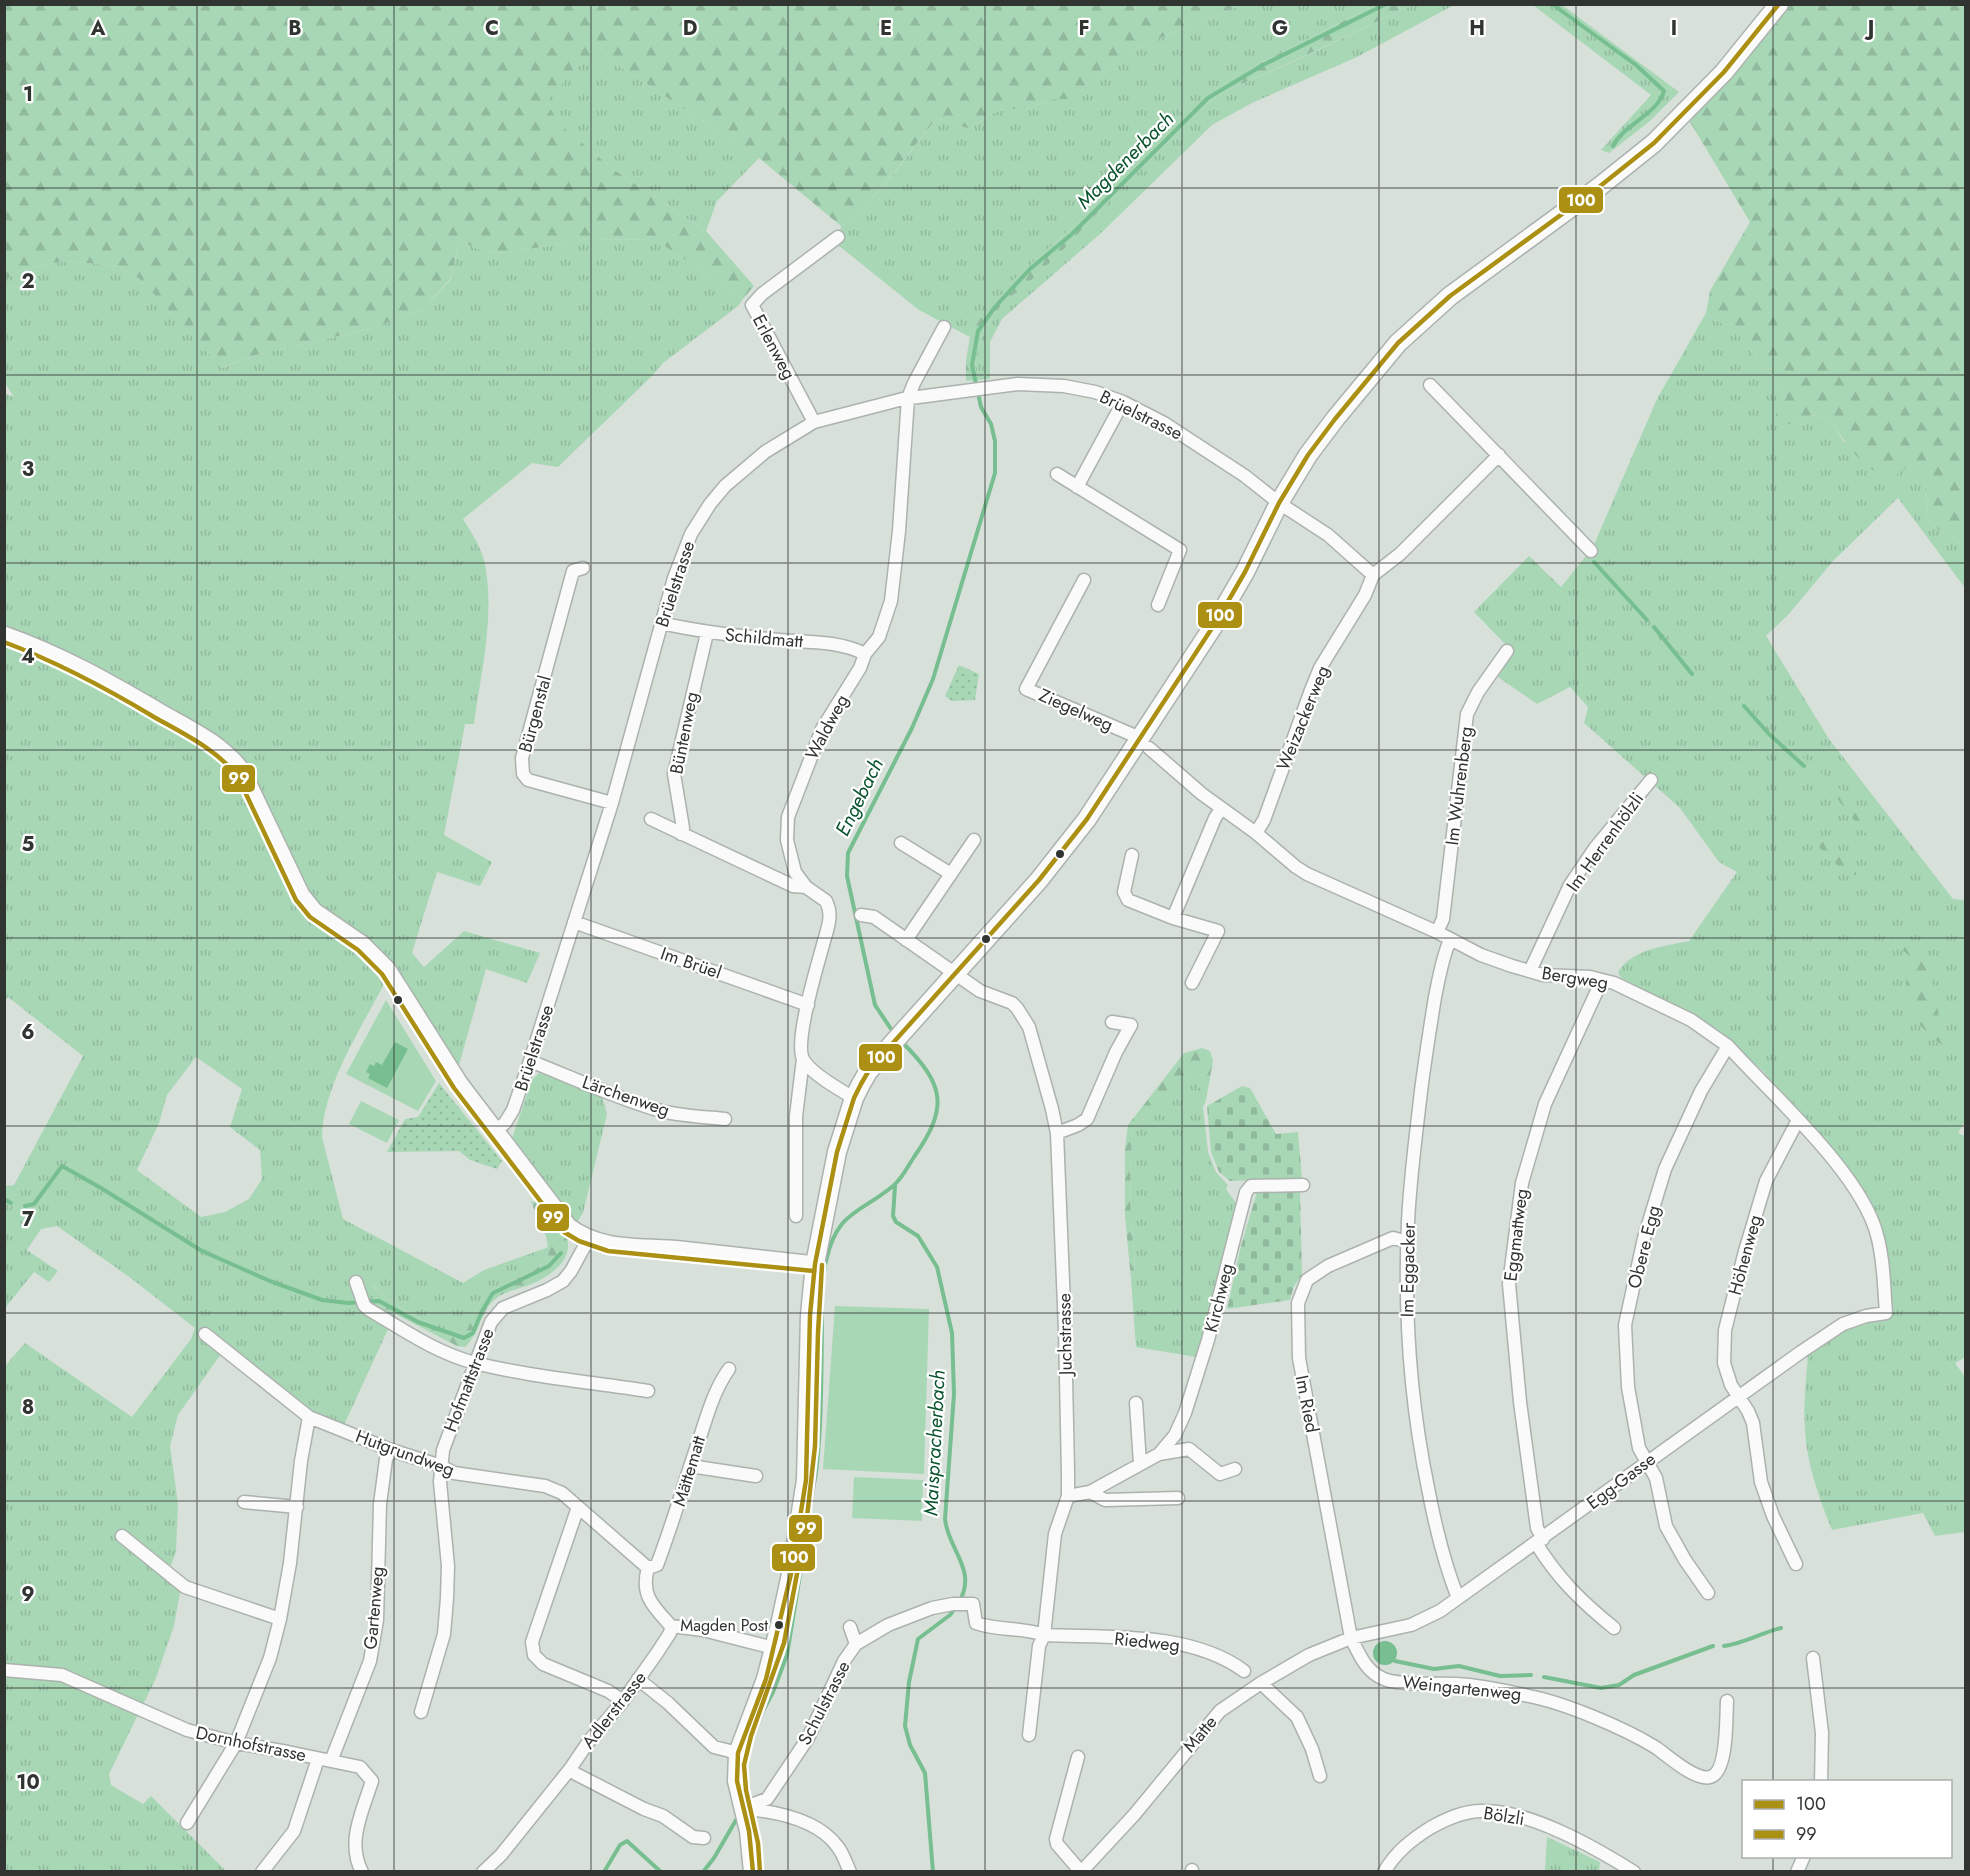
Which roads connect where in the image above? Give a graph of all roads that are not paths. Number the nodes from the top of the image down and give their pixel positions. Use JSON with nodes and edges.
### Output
{"nodes":[{"id":1,"x":1779,"y":4,"type":"edge"},
{"id":2,"x":838,"y":237,"type":"dead end"},
{"id":3,"x":944,"y":327,"type":"dead end"},
{"id":4,"x":1430,"y":385,"type":"dead end"},
{"id":5,"x":908,"y":399,"type":"junction"},
{"id":6,"x":1123,"y":402,"type":"junction"},
{"id":7,"x":814,"y":422,"type":"junction"},
{"id":8,"x":1499,"y":455,"type":"junction"},
{"id":9,"x":1057,"y":474,"type":"dead end"},
{"id":10,"x":1077,"y":487,"type":"junction"},
{"id":11,"x":1279,"y":503,"type":"junction"},
{"id":12,"x":1591,"y":551,"type":"dead end"},
{"id":13,"x":583,"y":568,"type":"dead end"},
{"id":14,"x":1373,"y":575,"type":"junction"},
{"id":15,"x":1084,"y":580,"type":"dead end"},
{"id":16,"x":1158,"y":605,"type":"dead end"},
{"id":17,"x":661,"y":623,"type":"junction"},
{"id":18,"x":707,"y":633,"type":"junction"},
{"id":19,"x":4,"y":634,"type":"edge"},
{"id":20,"x":1507,"y":651,"type":"dead end"},
{"id":21,"x":865,"y":654,"type":"junction"},
{"id":22,"x":1145,"y":743,"type":"junction"},
{"id":23,"x":1651,"y":780,"type":"dead end"},
{"id":24,"x":612,"y":803,"type":"junction"},
{"id":25,"x":1221,"y":809,"type":"junction"},
{"id":26,"x":651,"y":819,"type":"dead end"},
{"id":27,"x":1256,"y":833,"type":"junction"},
{"id":28,"x":681,"y":834,"type":"junction"},
{"id":29,"x":974,"y":840,"type":"dead end"},
{"id":30,"x":901,"y":843,"type":"dead end"},
{"id":31,"x":1132,"y":855,"type":"dead end"},
{"id":32,"x":951,"y":874,"type":"junction"},
{"id":33,"x":806,"y":887,"type":"junction"},
{"id":34,"x":861,"y":915,"type":"dead end"},
{"id":35,"x":1173,"y":918,"type":"junction"},
{"id":36,"x":574,"y":922,"type":"junction"},
{"id":37,"x":1437,"y":932,"type":"junction"},
{"id":38,"x":906,"y":940,"type":"junction"},
{"id":39,"x":1450,"y":940,"type":"junction"},
{"id":40,"x":1530,"y":971,"type":"junction"},
{"id":41,"x":954,"y":974,"type":"junction"},
{"id":42,"x":1602,"y":980,"type":"junction"},
{"id":43,"x":1192,"y":982,"type":"dead end"},
{"id":44,"x":808,"y":1005,"type":"junction"},
{"id":45,"x":1112,"y":1022,"type":"dead end"},
{"id":46,"x":1728,"y":1046,"type":"junction"},
{"id":47,"x":803,"y":1059,"type":"junction"},
{"id":48,"x":530,"y":1061,"type":"junction"},
{"id":49,"x":854,"y":1098,"type":"junction"},
{"id":50,"x":725,"y":1119,"type":"dead end"},
{"id":51,"x":1798,"y":1120,"type":"junction"},
{"id":52,"x":496,"y":1131,"type":"junction"},
{"id":53,"x":1057,"y":1132,"type":"junction"},
{"id":54,"x":1304,"y":1185,"type":"dead end"},
{"id":55,"x":796,"y":1216,"type":"dead end"},
{"id":56,"x":589,"y":1238,"type":"junction"},
{"id":57,"x":1408,"y":1242,"type":"junction"},
{"id":58,"x":815,"y":1264,"type":"junction"},
{"id":59,"x":356,"y":1282,"type":"dead end"},
{"id":60,"x":1887,"y":1313,"type":"joint"},
{"id":61,"x":205,"y":1334,"type":"dead end"},
{"id":62,"x":475,"y":1363,"type":"junction"},
{"id":63,"x":729,"y":1369,"type":"dead end"},
{"id":64,"x":648,"y":1391,"type":"dead end"},
{"id":65,"x":1739,"y":1395,"type":"junction"},
{"id":66,"x":1136,"y":1403,"type":"dead end"},
{"id":67,"x":309,"y":1417,"type":"junction"},
{"id":68,"x":390,"y":1450,"type":"junction"},
{"id":69,"x":1159,"y":1454,"type":"junction"},
{"id":70,"x":1647,"y":1461,"type":"junction"},
{"id":71,"x":1140,"y":1464,"type":"junction"},
{"id":72,"x":441,"y":1466,"type":"junction"},
{"id":73,"x":690,"y":1466,"type":"junction"},
{"id":74,"x":1235,"y":1469,"type":"dead end"},
{"id":75,"x":756,"y":1476,"type":"dead end"},
{"id":76,"x":1089,"y":1492,"type":"junction"},
{"id":77,"x":1068,"y":1496,"type":"junction"},
{"id":78,"x":1178,"y":1498,"type":"dead end"},
{"id":79,"x":244,"y":1502,"type":"dead end"},
{"id":80,"x":297,"y":1507,"type":"junction"},
{"id":81,"x":578,"y":1507,"type":"junction"},
{"id":82,"x":122,"y":1536,"type":"dead end"},
{"id":83,"x":1540,"y":1541,"type":"junction"},
{"id":84,"x":1796,"y":1564,"type":"dead end"},
{"id":85,"x":648,"y":1568,"type":"junction"},
{"id":86,"x":1708,"y":1593,"type":"dead end"},
{"id":87,"x":1458,"y":1598,"type":"junction"},
{"id":88,"x":280,"y":1619,"type":"junction"},
{"id":89,"x":671,"y":1626,"type":"junction"},
{"id":90,"x":850,"y":1627,"type":"dead end"},
{"id":91,"x":1614,"y":1628,"type":"dead end"},
{"id":92,"x":1044,"y":1635,"type":"junction"},
{"id":93,"x":1351,"y":1638,"type":"junction"},
{"id":94,"x":856,"y":1644,"type":"junction"},
{"id":95,"x":774,"y":1648,"type":"junction"},
{"id":96,"x":1813,"y":1658,"type":"dead end"},
{"id":97,"x":4,"y":1670,"type":"edge"},
{"id":98,"x":1244,"y":1671,"type":"dead end"},
{"id":99,"x":638,"y":1679,"type":"junction"},
{"id":100,"x":1261,"y":1683,"type":"junction"},
{"id":101,"x":623,"y":1701,"type":"junction"},
{"id":102,"x":1727,"y":1701,"type":"dead end"},
{"id":103,"x":421,"y":1712,"type":"dead end"},
{"id":104,"x":1029,"y":1735,"type":"dead end"},
{"id":105,"x":236,"y":1743,"type":"junction"},
{"id":106,"x":738,"y":1753,"type":"junction"},
{"id":107,"x":1078,"y":1757,"type":"dead end"},
{"id":108,"x":318,"y":1759,"type":"junction"},
{"id":109,"x":332,"y":1761,"type":"junction"},
{"id":110,"x":570,"y":1769,"type":"junction"},
{"id":111,"x":1320,"y":1776,"type":"dead end"},
{"id":112,"x":1821,"y":1780,"type":"edge"},
{"id":113,"x":743,"y":1808,"type":"junction"},
{"id":114,"x":188,"y":1823,"type":"dead end"},
{"id":115,"x":704,"y":1838,"type":"dead end"},
{"id":116,"x":1804,"y":1858,"type":"edge"},
{"id":117,"x":262,"y":1872,"type":"edge"},
{"id":118,"x":362,"y":1872,"type":"edge"},
{"id":119,"x":483,"y":1872,"type":"edge"},
{"id":120,"x":753,"y":1872,"type":"edge"},
{"id":121,"x":850,"y":1872,"type":"edge"},
{"id":122,"x":1081,"y":1872,"type":"edge"},
{"id":123,"x":1384,"y":1872,"type":"edge"},
{"id":124,"x":1634,"y":1872,"type":"edge"},
{"id":125,"x":1797,"y":1872,"type":"edge"}],
"edges":[{"from":1,"to":11,"type":"main road"},
{"from":2,"to":7,"type":"street","name":"Erlenweg"},
{"from":3,"to":5,"type":"street","name":"Waldweg"},
{"from":4,"to":8,"type":"street"},
{"from":5,"to":6,"type":"street","name":"Brüelstrasse"},
{"from":5,"to":7,"type":"street","name":"Brüelstrasse"},
{"from":5,"to":21,"type":"street","name":"Waldweg"},
{"from":6,"to":10,"type":"street"},
{"from":6,"to":11,"type":"street","name":"Brüelstrasse"},
{"from":7,"to":17,"type":"street","name":"Brüelstrasse"},
{"from":8,"to":12,"type":"street"},
{"from":8,"to":14,"type":"street","name":"Weizackerweg"},
{"from":9,"to":10,"type":"street"},
{"from":10,"to":16,"type":"street"},
{"from":11,"to":14,"type":"street"},
{"from":11,"to":22,"type":"main road"},
{"from":13,"to":24,"type":"street","name":"Bürgenstal"},
{"from":14,"to":27,"type":"street","name":"Weizackerweg"},
{"from":15,"to":22,"type":"street","name":"Ziegelweg"},
{"from":17,"to":18,"type":"street","name":"Schildmatt"},
{"from":17,"to":24,"type":"street","name":"Brüelstrasse"},
{"from":18,"to":21,"type":"street","name":"Schildmatt"},
{"from":18,"to":28,"type":"street","name":"Büntenweg"},
{"from":19,"to":52,"type":"street"},
{"from":20,"to":37,"type":"street","name":"Im Wuhrenberg"},
{"from":21,"to":33,"type":"street","name":"Waldweg"},
{"from":22,"to":25,"type":"street","name":"Bergweg"},
{"from":22,"to":41,"type":"main road"},
{"from":23,"to":40,"type":"street","name":"Im Herrenhölzli"},
{"from":24,"to":36,"type":"street","name":"Brüelstrasse"},
{"from":25,"to":27,"type":"street","name":"Bergweg"},
{"from":25,"to":35,"type":"street"},
{"from":26,"to":28,"type":"street"},
{"from":27,"to":37,"type":"street","name":"Bergweg"},
{"from":28,"to":33,"type":"street"},
{"from":29,"to":32,"type":"street"},
{"from":30,"to":32,"type":"street"},
{"from":31,"to":35,"type":"street"},
{"from":32,"to":38,"type":"street"},
{"from":33,"to":44,"type":"street","name":"Waldweg"},
{"from":34,"to":38,"type":"street","name":"Juchstrasse"},
{"from":35,"to":43,"type":"street"},
{"from":36,"to":44,"type":"street","name":"Im Brüel"},
{"from":36,"to":48,"type":"street","name":"Brüelstrasse"},
{"from":37,"to":39,"type":"street","name":"Bergweg"},
{"from":38,"to":41,"type":"street","name":"Juchstrasse"},
{"from":39,"to":40,"type":"street","name":"Bergweg"},
{"from":39,"to":57,"type":"street","name":"Im Eggacker"},
{"from":40,"to":42,"type":"street","name":"Bergweg"},
{"from":41,"to":49,"type":"main road"},
{"from":41,"to":53,"type":"street","name":"Juchstrasse"},
{"from":42,"to":46,"type":"street","name":"Bergweg"},
{"from":42,"to":83,"type":"street","name":"Eggmattweg"},
{"from":44,"to":47,"type":"street","name":"Waldweg"},
{"from":45,"to":53,"type":"street"},
{"from":46,"to":51,"type":"street","name":"Bergweg"},
{"from":46,"to":70,"type":"street","name":"Obere Egg"},
{"from":47,"to":49,"type":"street"},
{"from":47,"to":55,"type":"street","name":"Waldweg"},
{"from":48,"to":50,"type":"street","name":"Lärchenweg"},
{"from":48,"to":52,"type":"street","name":"Brüelstrasse"},
{"from":49,"to":58,"type":"main road"},
{"from":51,"to":60,"type":"street","name":"Bergweg"},
{"from":51,"to":65,"type":"street","name":"Höhenweg"},
{"from":52,"to":56,"type":"street"},
{"from":53,"to":77,"type":"street","name":"Juchstrasse"},
{"from":54,"to":69,"type":"street","name":"Kirchweg"},
{"from":56,"to":58,"type":"street"},
{"from":56,"to":62,"type":"street","name":"Hofmattstrasse"},
{"from":57,"to":87,"type":"street","name":"Im Eggacker"},
{"from":57,"to":93,"type":"street","name":"Im Ried"},
{"from":58,"to":95,"type":"main road"},
{"from":59,"to":62,"type":"street"},
{"from":60,"to":65,"type":"street","name":"Egg-Gasse"},
{"from":61,"to":67,"type":"street","name":"Hutgrundweg"},
{"from":62,"to":64,"type":"street"},
{"from":62,"to":72,"type":"street","name":"Hofmattstrasse"},
{"from":63,"to":73,"type":"street","name":"Mättematt"},
{"from":65,"to":70,"type":"street","name":"Egg-Gasse"},
{"from":65,"to":84,"type":"street","name":"Höhenweg"},
{"from":66,"to":71,"type":"street"},
{"from":67,"to":68,"type":"street","name":"Hutgrundweg"},
{"from":67,"to":80,"type":"street"},
{"from":68,"to":72,"type":"street","name":"Hutgrundweg"},
{"from":68,"to":109,"type":"street","name":"Gartenweg"},
{"from":69,"to":71,"type":"street","name":"Kirchweg"},
{"from":69,"to":74,"type":"street","name":"Kirchweg"},
{"from":70,"to":83,"type":"street","name":"Egg-Gasse"},
{"from":70,"to":86,"type":"street","name":"Obere Egg"},
{"from":71,"to":76,"type":"street","name":"Kirchweg"},
{"from":72,"to":81,"type":"street","name":"Hutgrundweg"},
{"from":72,"to":103,"type":"street","name":"Hofmattstrasse"},
{"from":73,"to":75,"type":"street"},
{"from":73,"to":85,"type":"street","name":"Mättematt"},
{"from":76,"to":77,"type":"street","name":"Kirchweg"},
{"from":76,"to":78,"type":"street","name":"Kirchweg"},
{"from":77,"to":92,"type":"street","name":"Juchstrasse"},
{"from":79,"to":80,"type":"street"},
{"from":80,"to":88,"type":"street"},
{"from":81,"to":85,"type":"street","name":"Hutgrundweg"},
{"from":81,"to":101,"type":"street"},
{"from":82,"to":88,"type":"street"},
{"from":83,"to":87,"type":"street","name":"Egg-Gasse"},
{"from":83,"to":91,"type":"street","name":"Eggmattweg"},
{"from":85,"to":89,"type":"street"},
{"from":87,"to":93,"type":"street","name":"Egg-Gasse"},
{"from":88,"to":105,"type":"street"},
{"from":89,"to":95,"type":"street"},
{"from":89,"to":99,"type":"street","name":"Adlerstrasse"},
{"from":90,"to":94,"type":"street"},
{"from":92,"to":94,"type":"street","name":"Schulstrasse"},
{"from":92,"to":98,"type":"street","name":"Riedweg"},
{"from":92,"to":104,"type":"street","name":"Juchstrasse"},
{"from":93,"to":100,"type":"street","name":"Matte"},
{"from":93,"to":102,"type":"street","name":"Weingartenweg"},
{"from":94,"to":113,"type":"street","name":"Schulstrasse"},
{"from":95,"to":106,"type":"main road"},
{"from":96,"to":112,"type":"street"},
{"from":97,"to":105,"type":"street","name":"Dornhofstrasse"},
{"from":99,"to":101,"type":"street","name":"Adlerstrasse"},
{"from":99,"to":106,"type":"street"},
{"from":100,"to":111,"type":"street"},
{"from":100,"to":122,"type":"street","name":"Matte"},
{"from":101,"to":110,"type":"street","name":"Adlerstrasse"},
{"from":105,"to":108,"type":"street","name":"Dornhofstrasse"},
{"from":105,"to":114,"type":"street"},
{"from":106,"to":113,"type":"main road"},
{"from":107,"to":122,"type":"street"},
{"from":108,"to":109,"type":"street","name":"Dornhofstrasse"},
{"from":108,"to":117,"type":"street"},
{"from":109,"to":118,"type":"street","name":"Dornhofstrasse"},
{"from":110,"to":115,"type":"street"},
{"from":110,"to":119,"type":"street","name":"Adlerstrasse"},
{"from":113,"to":120,"type":"main road"},
{"from":113,"to":121,"type":"street"},
{"from":116,"to":125,"type":"street"},
{"from":123,"to":124,"type":"street","name":"Bölzli"}]}
